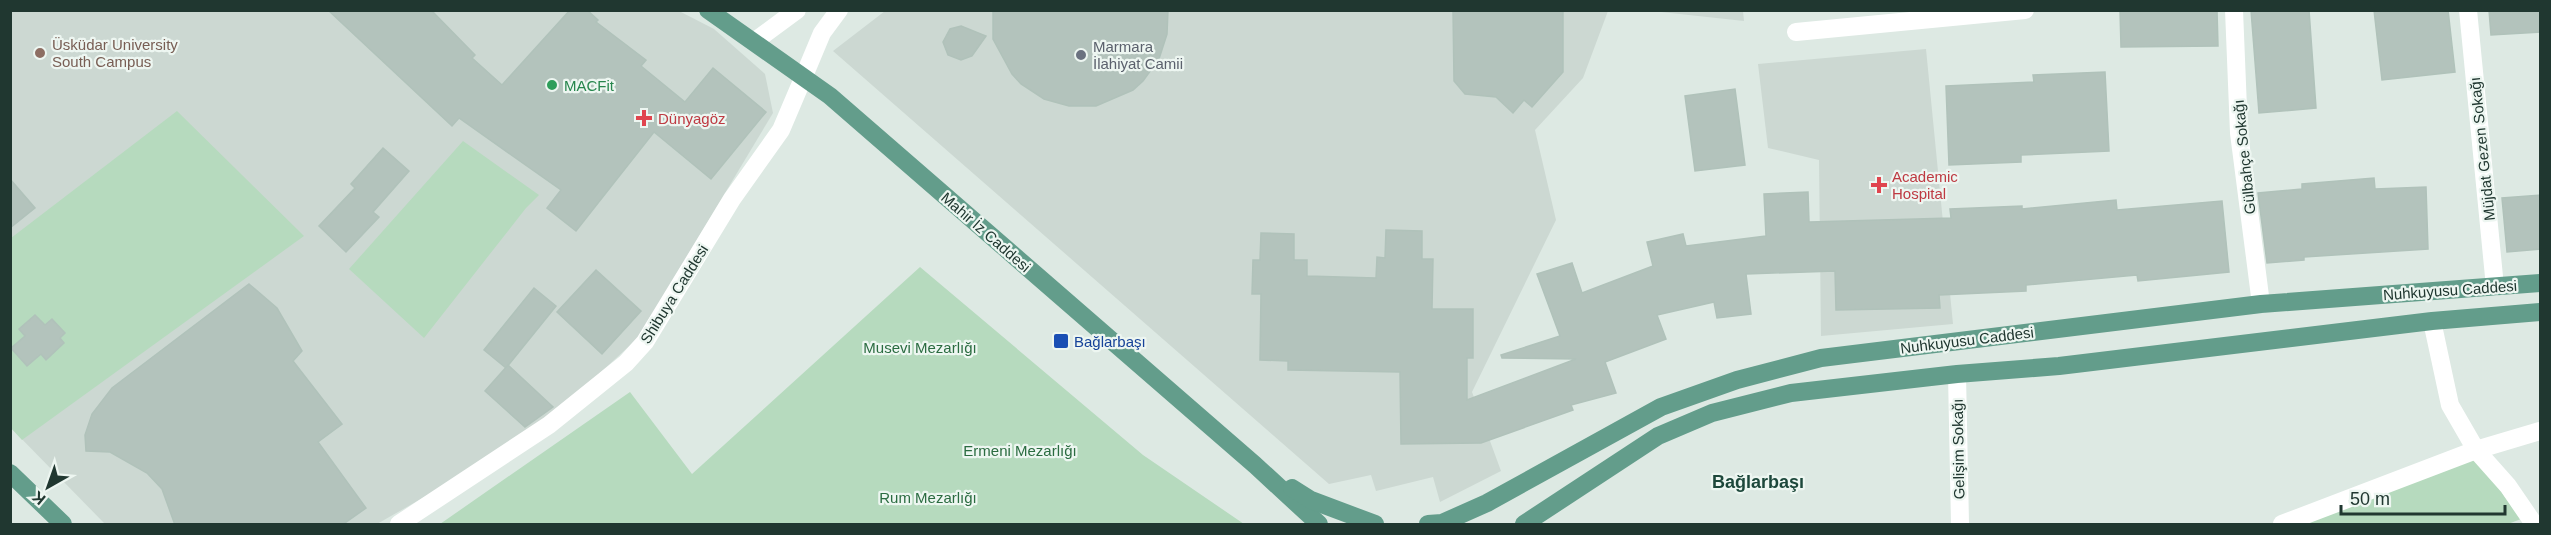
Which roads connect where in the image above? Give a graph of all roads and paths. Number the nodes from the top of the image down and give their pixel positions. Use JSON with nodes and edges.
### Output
{"nodes":[{"id":1,"x":708,"y":10,"type":"edge"},
{"id":2,"x":797,"y":10,"type":"edge"},
{"id":3,"x":839,"y":10,"type":"edge"},
{"id":4,"x":2025,"y":10,"type":"edge"},
{"id":5,"x":2234,"y":10,"type":"edge"},
{"id":6,"x":2468,"y":10,"type":"edge"},
{"id":7,"x":1796,"y":32,"type":"dead end"},
{"id":8,"x":755,"y":41,"type":"junction"},
{"id":9,"x":804,"y":76,"type":"junction"},
{"id":10,"x":2541,"y":284,"type":"edge"},
{"id":11,"x":2495,"y":287,"type":"junction"},
{"id":12,"x":2261,"y":304,"type":"junction"},
{"id":13,"x":2541,"y":312,"type":"edge"},
{"id":14,"x":2432,"y":321,"type":"junction"},
{"id":15,"x":1957,"y":374,"type":"junction"},
{"id":16,"x":2541,"y":431,"type":"edge"},
{"id":17,"x":2476,"y":450,"type":"junction"},
{"id":18,"x":1255,"y":465,"type":"junction"},
{"id":19,"x":10,"y":473,"type":"edge"},
{"id":20,"x":1436,"y":524,"type":"edge"},
{"id":21,"x":63,"y":525,"type":"edge"},
{"id":22,"x":399,"y":525,"type":"edge"},
{"id":23,"x":1319,"y":525,"type":"edge"},
{"id":24,"x":1375,"y":525,"type":"edge"},
{"id":25,"x":1524,"y":525,"type":"edge"},
{"id":26,"x":1960,"y":525,"type":"edge"},
{"id":27,"x":2282,"y":525,"type":"edge"},
{"id":28,"x":2534,"y":525,"type":"edge"}],
"edges":[{"from":1,"to":8,"type":"main road","name":"Mahir İz Caddesi"},
{"from":2,"to":8,"type":"street"},
{"from":3,"to":9,"type":"street","name":"Shibuya Caddesi"},
{"from":4,"to":7,"type":"street"},
{"from":5,"to":12,"type":"street","name":"Gülbahçe Sokağı"},
{"from":6,"to":11,"type":"street","name":"Müjdat Gezen Sokağı"},
{"from":8,"to":9,"type":"main road","name":"Mahir İz Caddesi"},
{"from":9,"to":18,"type":"main road","name":"Mahir İz Caddesi"},
{"from":9,"to":22,"type":"street","name":"Shibuya Caddesi"},
{"from":10,"to":11,"type":"main road","name":"Nuhkuyusu Caddesi"},
{"from":11,"to":12,"type":"main road","name":"Nuhkuyusu Caddesi"},
{"from":12,"to":20,"type":"main road","name":"Nuhkuyusu Caddesi"},
{"from":13,"to":14,"type":"main road","name":"Nuhkuyusu Caddesi"},
{"from":14,"to":15,"type":"main road","name":"Nuhkuyusu Caddesi"},
{"from":14,"to":17,"type":"street"},
{"from":15,"to":25,"type":"main road","name":"Nuhkuyusu Caddesi"},
{"from":15,"to":26,"type":"street","name":"Gelişim Sokağı"},
{"from":16,"to":17,"type":"street"},
{"from":17,"to":27,"type":"street"},
{"from":17,"to":28,"type":"street"},
{"from":18,"to":23,"type":"main road"},
{"from":18,"to":24,"type":"main road"},
{"from":19,"to":21,"type":"main road"}]}
